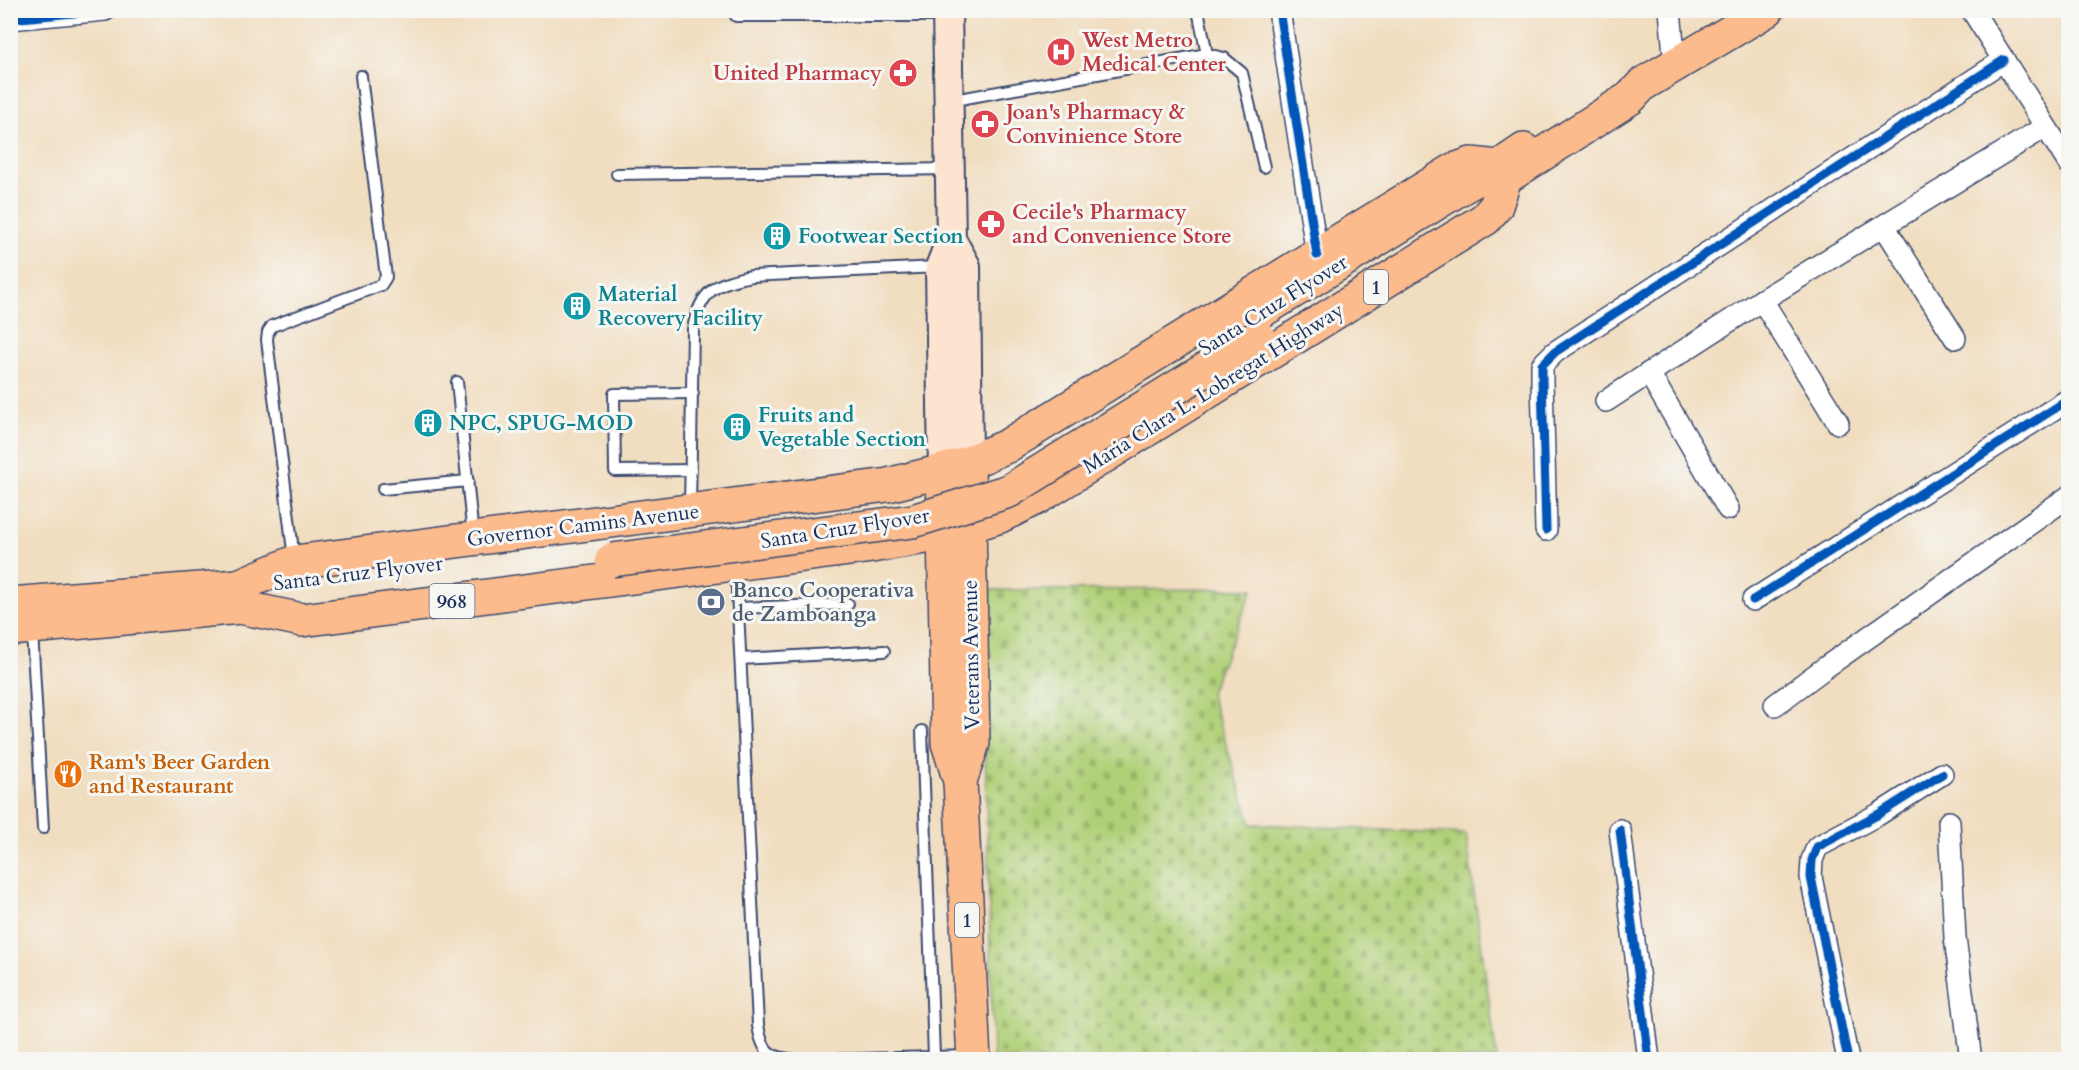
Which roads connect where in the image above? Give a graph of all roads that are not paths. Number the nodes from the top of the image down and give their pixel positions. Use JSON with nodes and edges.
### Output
{"nodes":[{"id":1,"x":105,"y":10,"type":"edge"},
{"id":2,"x":1198,"y":10,"type":"edge"},
{"id":3,"x":1279,"y":10,"type":"edge"},
{"id":4,"x":1670,"y":10,"type":"edge"},
{"id":5,"x":1767,"y":10,"type":"edge"},
{"id":6,"x":1972,"y":10,"type":"edge"},
{"id":7,"x":947,"y":13,"type":"edge"},
{"id":8,"x":876,"y":14,"type":"edge"},
{"id":9,"x":736,"y":16,"type":"dead end"},
{"id":10,"x":10,"y":19,"type":"edge"},
{"id":11,"x":1207,"y":54,"type":"junction"},
{"id":12,"x":2004,"y":60,"type":"junction"},
{"id":13,"x":1659,"y":75,"type":"junction"},
{"id":14,"x":361,"y":76,"type":"dead end"},
{"id":15,"x":949,"y":101,"type":"junction"},
{"id":16,"x":2045,"y":127,"type":"junction"},
{"id":17,"x":2066,"y":154,"type":"edge"},
{"id":18,"x":1264,"y":167,"type":"dead end"},
{"id":19,"x":950,"y":169,"type":"junction"},
{"id":20,"x":1502,"y":173,"type":"junction"},
{"id":21,"x":617,"y":174,"type":"dead end"},
{"id":22,"x":1884,"y":226,"type":"junction"},
{"id":23,"x":1317,"y":255,"type":"junction"},
{"id":24,"x":953,"y":261,"type":"junction"},
{"id":25,"x":1762,"y":300,"type":"junction"},
{"id":26,"x":1196,"y":330,"type":"junction"},
{"id":27,"x":1955,"y":338,"type":"dead end"},
{"id":28,"x":1649,"y":373,"type":"junction"},
{"id":29,"x":1227,"y":379,"type":"junction"},
{"id":30,"x":1113,"y":381,"type":"junction"},
{"id":31,"x":457,"y":382,"type":"dead end"},
{"id":32,"x":693,"y":393,"type":"junction"},
{"id":33,"x":2068,"y":400,"type":"edge"},
{"id":34,"x":1606,"y":401,"type":"dead end"},
{"id":35,"x":1838,"y":423,"type":"dead end"},
{"id":36,"x":1144,"y":430,"type":"junction"},
{"id":37,"x":1031,"y":432,"type":"junction"},
{"id":38,"x":956,"y":467,"type":"junction"},
{"id":39,"x":691,"y":470,"type":"junction"},
{"id":40,"x":468,"y":481,"type":"junction"},
{"id":41,"x":1062,"y":482,"type":"junction"},
{"id":42,"x":383,"y":489,"type":"dead end"},
{"id":43,"x":857,"y":489,"type":"junction"},
{"id":44,"x":2068,"y":497,"type":"edge"},
{"id":45,"x":757,"y":502,"type":"junction"},
{"id":46,"x":1728,"y":509,"type":"dead end"},
{"id":47,"x":690,"y":511,"type":"junction"},
{"id":48,"x":657,"y":516,"type":"junction"},
{"id":49,"x":1546,"y":530,"type":"dead end"},
{"id":50,"x":957,"y":531,"type":"junction"},
{"id":51,"x":474,"y":539,"type":"junction"},
{"id":52,"x":865,"y":547,"type":"junction"},
{"id":53,"x":295,"y":562,"type":"junction"},
{"id":54,"x":751,"y":562,"type":"junction"},
{"id":55,"x":664,"y":573,"type":"junction"},
{"id":56,"x":239,"y":596,"type":"junction"},
{"id":57,"x":1753,"y":600,"type":"dead end"},
{"id":58,"x":848,"y":604,"type":"dead end"},
{"id":59,"x":738,"y":608,"type":"junction"},
{"id":60,"x":18,"y":620,"type":"edge"},
{"id":61,"x":885,"y":651,"type":"dead end"},
{"id":62,"x":741,"y":659,"type":"junction"},
{"id":63,"x":1776,"y":705,"type":"dead end"},
{"id":64,"x":922,"y":731,"type":"dead end"},
{"id":65,"x":1942,"y":774,"type":"dead end"},
{"id":66,"x":1949,"y":822,"type":"dead end"},
{"id":67,"x":43,"y":828,"type":"dead end"},
{"id":68,"x":1620,"y":830,"type":"dead end"},
{"id":69,"x":934,"y":1056,"type":"junction"},
{"id":70,"x":973,"y":1058,"type":"edge"},
{"id":71,"x":798,"y":1059,"type":"edge"},
{"id":72,"x":822,"y":1059,"type":"edge"},
{"id":73,"x":1649,"y":1059,"type":"edge"},
{"id":74,"x":1848,"y":1059,"type":"edge"},
{"id":75,"x":1971,"y":1059,"type":"edge"}],
"edges":[{"from":1,"to":10,"type":"street"},
{"from":2,"to":11,"type":"lane"},
{"from":3,"to":23,"type":"street"},
{"from":4,"to":13,"type":"street"},
{"from":5,"to":13,"type":"main road"},
{"from":6,"to":12,"type":"street"},
{"from":7,"to":8,"type":"lane"},
{"from":7,"to":15,"type":"main road"},
{"from":8,"to":9,"type":"lane"},
{"from":11,"to":15,"type":"lane"},
{"from":11,"to":18,"type":"lane"},
{"from":12,"to":16,"type":"street"},
{"from":12,"to":49,"type":"street"},
{"from":13,"to":20,"type":"main road"},
{"from":14,"to":53,"type":"lane"},
{"from":15,"to":19,"type":"main road"},
{"from":16,"to":17,"type":"street"},
{"from":16,"to":22,"type":"street"},
{"from":19,"to":21,"type":"lane"},
{"from":19,"to":24,"type":"main road"},
{"from":20,"to":23,"type":"main road"},
{"from":20,"to":29,"type":"main road","name":"Maria Clara L. Lobregat Highway","number":"1"},
{"from":20,"to":56,"type":"main road","name":"Santa Cruz Flyover","bridge":true},
{"from":22,"to":25,"type":"street"},
{"from":22,"to":27,"type":"street"},
{"from":23,"to":26,"type":"main road"},
{"from":24,"to":32,"type":"lane"},
{"from":24,"to":38,"type":"main road"},
{"from":25,"to":28,"type":"street"},
{"from":25,"to":35,"type":"street"},
{"from":26,"to":29,"type":"main road"},
{"from":26,"to":30,"type":"main road"},
{"from":28,"to":34,"type":"street"},
{"from":28,"to":46,"type":"street"},
{"from":29,"to":36,"type":"main road","name":"Maria Clara L. Lobregat Highway","number":"1"},
{"from":30,"to":36,"type":"main road"},
{"from":30,"to":37,"type":"main road"},
{"from":31,"to":40,"type":"lane"},
{"from":32,"to":39,"type":"lane"},
{"from":32,"to":39,"type":"lane"},
{"from":33,"to":57,"type":"street"},
{"from":36,"to":41,"type":"main road","name":"Maria Clara L. Lobregat Highway","number":"1"},
{"from":37,"to":38,"type":"main road"},
{"from":37,"to":41,"type":"main road"},
{"from":38,"to":43,"type":"main road","name":"Governor Camins Avenue","number":"968"},
{"from":38,"to":50,"type":"main road","number":"1"},
{"from":39,"to":47,"type":"lane"},
{"from":40,"to":42,"type":"lane"},
{"from":40,"to":51,"type":"lane"},
{"from":41,"to":50,"type":"main road","name":"Maria Clara L. Lobregat Highway","number":"1"},
{"from":43,"to":45,"type":"main road","name":"Governor Camins Avenue","number":"968"},
{"from":43,"to":52,"type":"main road"},
{"from":44,"to":63,"type":"street"},
{"from":45,"to":47,"type":"main road","name":"Governor Camins Avenue","number":"968"},
{"from":45,"to":54,"type":"main road"},
{"from":47,"to":48,"type":"main road","name":"Governor Camins Avenue","number":"968"},
{"from":48,"to":51,"type":"main road","name":"Governor Camins Avenue","number":"968"},
{"from":48,"to":55,"type":"main road"},
{"from":50,"to":52,"type":"main road","name":"Governor Camins Avenue","number":"968"},
{"from":50,"to":70,"type":"main road","name":"Veterans Avenue","number":"1"},
{"from":51,"to":53,"type":"main road","name":"Governor Camins Avenue","number":"968"},
{"from":52,"to":54,"type":"main road","name":"Governor Camins Avenue","number":"968"},
{"from":53,"to":56,"type":"main road","name":"Governor Camins Avenue","number":"968"},
{"from":54,"to":55,"type":"main road","name":"Governor Camins Avenue","number":"968"},
{"from":54,"to":59,"type":"lane"},
{"from":55,"to":56,"type":"main road","name":"Governor Camins Avenue","number":"968"},
{"from":56,"to":60,"type":"main road","name":"Governor Camins Avenue","number":"968"},
{"from":58,"to":59,"type":"lane"},
{"from":59,"to":62,"type":"lane"},
{"from":60,"to":67,"type":"lane"},
{"from":61,"to":62,"type":"lane"},
{"from":62,"to":71,"type":"lane"},
{"from":64,"to":69,"type":"lane"},
{"from":65,"to":74,"type":"street"},
{"from":66,"to":75,"type":"street"},
{"from":68,"to":73,"type":"street"},
{"from":69,"to":70,"type":"lane"},
{"from":69,"to":72,"type":"lane"}]}
